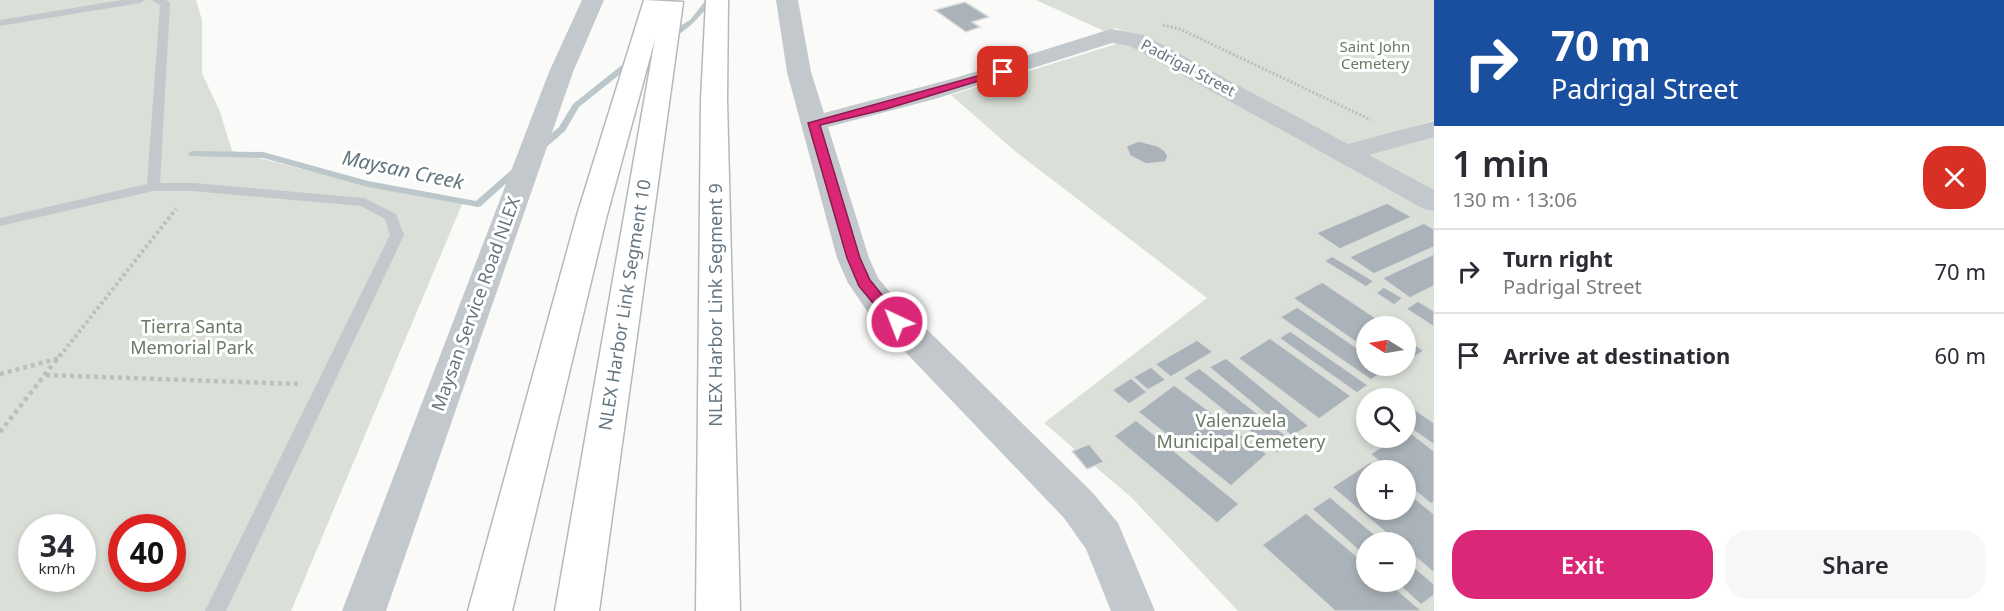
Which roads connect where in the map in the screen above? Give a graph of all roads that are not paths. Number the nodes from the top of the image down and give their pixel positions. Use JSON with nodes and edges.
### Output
{"nodes":[{"id":1,"x":140,"y":0,"type":"edge"},
{"id":2,"x":156,"y":0,"type":"edge"},
{"id":3,"x":593,"y":0,"type":"edge"},
{"id":4,"x":655,"y":0,"type":"edge"},
{"id":5,"x":672,"y":0,"type":"edge"},
{"id":6,"x":717,"y":0,"type":"edge"},
{"id":7,"x":787,"y":0,"type":"edge"},
{"id":8,"x":0,"y":23,"type":"edge"},
{"id":9,"x":814,"y":123,"type":"junction"},
{"id":10,"x":1434,"y":129,"type":"edge"},
{"id":11,"x":1345,"y":153,"type":"junction"},
{"id":12,"x":153,"y":187,"type":"junction"},
{"id":13,"x":1434,"y":202,"type":"edge"},
{"id":14,"x":0,"y":222,"type":"edge"},
{"id":15,"x":215,"y":611,"type":"edge"},
{"id":16,"x":364,"y":611,"type":"edge"},
{"id":17,"x":490,"y":611,"type":"edge"},
{"id":18,"x":577,"y":611,"type":"edge"},
{"id":19,"x":718,"y":611,"type":"edge"},
{"id":20,"x":1133,"y":611,"type":"edge"}],
"edges":[{"from":1,"to":8,"type":"lane"},
{"from":2,"to":12,"type":"lane"},
{"from":3,"to":16,"type":"street","name":"Maysan Service Road NLEX"},
{"from":4,"to":17,"type":"highway"},
{"from":5,"to":18,"type":"highway","name":"NLEX Harbor Link Segment 10"},
{"from":6,"to":19,"type":"highway","name":"NLEX Harbor Link Segment 9"},
{"from":7,"to":9,"type":"street"},
{"from":9,"to":11,"type":"street","name":"Padrigal Street"},
{"from":9,"to":20,"type":"street"},
{"from":10,"to":11,"type":"street"},
{"from":11,"to":13,"type":"street","name":"Padrigal Street"},
{"from":12,"to":14,"type":"lane"},
{"from":12,"to":15,"type":"lane"}]}
